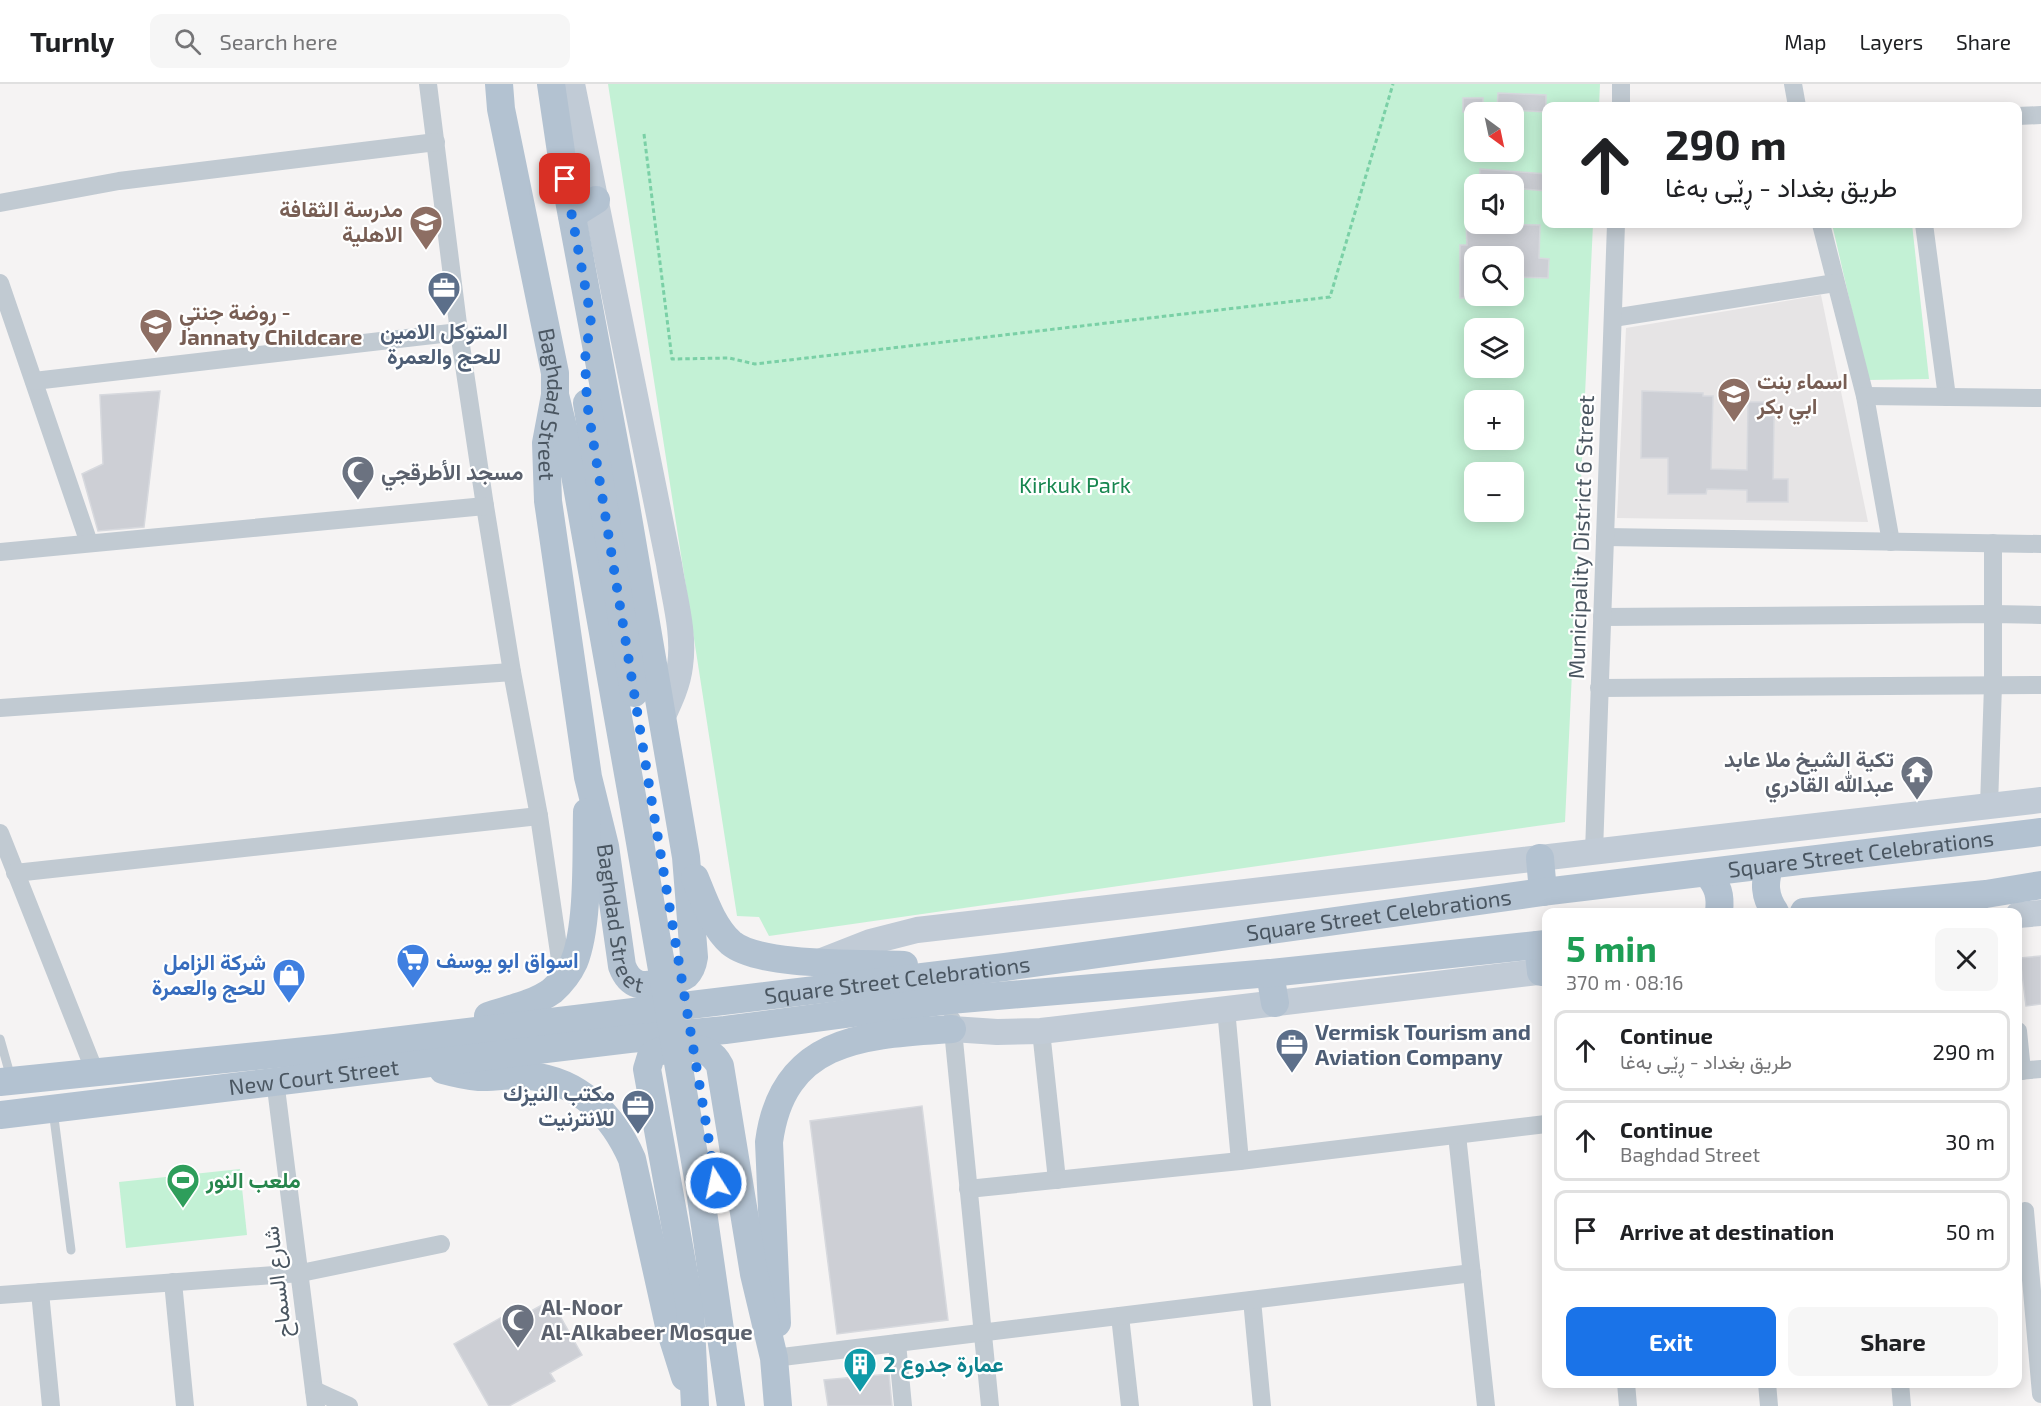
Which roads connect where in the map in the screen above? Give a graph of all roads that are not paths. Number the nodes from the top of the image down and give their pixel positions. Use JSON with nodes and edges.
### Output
{"nodes":[{"id":1,"x":428,"y":84,"type":"edge"},
{"id":2,"x":499,"y":84,"type":"edge"},
{"id":3,"x":551,"y":84,"type":"edge"},
{"id":4,"x":572,"y":84,"type":"edge"},
{"id":5,"x":1621,"y":84,"type":"edge"},
{"id":6,"x":1793,"y":84,"type":"edge"},
{"id":7,"x":1620,"y":102,"type":"edge"},
{"id":8,"x":1796,"y":102,"type":"edge"},
{"id":9,"x":2041,"y":115,"type":"edge"},
{"id":10,"x":2022,"y":116,"type":"edge"},
{"id":11,"x":436,"y":142,"type":"junction"},
{"id":12,"x":596,"y":200,"type":"junction"},
{"id":13,"x":0,"y":203,"type":"edge"},
{"id":14,"x":572,"y":215,"type":"junction"},
{"id":15,"x":1616,"y":228,"type":"edge"},
{"id":16,"x":1822,"y":228,"type":"edge"},
{"id":17,"x":1925,"y":228,"type":"edge"},
{"id":18,"x":0,"y":283,"type":"edge"},
{"id":19,"x":1835,"y":283,"type":"junction"},
{"id":20,"x":591,"y":318,"type":"junction"},
{"id":21,"x":1613,"y":318,"type":"junction"},
{"id":22,"x":459,"y":332,"type":"junction"},
{"id":23,"x":34,"y":381,"type":"junction"},
{"id":24,"x":555,"y":395,"type":"junction"},
{"id":25,"x":1865,"y":396,"type":"junction"},
{"id":26,"x":1947,"y":397,"type":"junction"},
{"id":27,"x":2041,"y":398,"type":"edge"},
{"id":28,"x":485,"y":506,"type":"junction"},
{"id":29,"x":1605,"y":537,"type":"junction"},
{"id":30,"x":1891,"y":542,"type":"junction"},
{"id":31,"x":89,"y":543,"type":"junction"},
{"id":32,"x":1993,"y":543,"type":"junction"},
{"id":33,"x":2041,"y":544,"type":"edge"},
{"id":34,"x":0,"y":552,"type":"edge"},
{"id":35,"x":1993,"y":614,"type":"junction"},
{"id":36,"x":2041,"y":615,"type":"edge"},
{"id":37,"x":1602,"y":618,"type":"junction"},
{"id":38,"x":512,"y":672,"type":"junction"},
{"id":39,"x":2041,"y":685,"type":"edge"},
{"id":40,"x":1993,"y":686,"type":"junction"},
{"id":41,"x":1599,"y":688,"type":"junction"},
{"id":42,"x":0,"y":708,"type":"edge"},
{"id":43,"x":663,"y":718,"type":"junction"},
{"id":44,"x":588,"y":777,"type":"junction"},
{"id":45,"x":2041,"y":800,"type":"edge"},
{"id":46,"x":1989,"y":806,"type":"junction"},
{"id":47,"x":539,"y":816,"type":"junction"},
{"id":48,"x":0,"y":832,"type":"edge"},
{"id":49,"x":2041,"y":832,"type":"edge"},
{"id":50,"x":1594,"y":852,"type":"junction"},
{"id":51,"x":686,"y":856,"type":"junction"},
{"id":52,"x":1540,"y":858,"type":"junction"},
{"id":53,"x":1770,"y":865,"type":"junction"},
{"id":54,"x":15,"y":873,"type":"junction"},
{"id":55,"x":1707,"y":873,"type":"junction"},
{"id":56,"x":2041,"y":885,"type":"edge"},
{"id":57,"x":1543,"y":892,"type":"junction"},
{"id":58,"x":1719,"y":908,"type":"edge"},
{"id":59,"x":1772,"y":908,"type":"edge"},
{"id":60,"x":1844,"y":908,"type":"edge"},
{"id":61,"x":2041,"y":912,"type":"edge"},
{"id":62,"x":2022,"y":914,"type":"edge"},
{"id":63,"x":1542,"y":958,"type":"edge"},
{"id":64,"x":1542,"y":958,"type":"edge"},
{"id":65,"x":819,"y":962,"type":"junction"},
{"id":66,"x":1005,"y":967,"type":"junction"},
{"id":67,"x":1270,"y":973,"type":"junction"},
{"id":68,"x":563,"y":980,"type":"junction"},
{"id":69,"x":950,"y":1000,"type":"junction"},
{"id":70,"x":1275,"y":1003,"type":"junction"},
{"id":71,"x":1226,"y":1009,"type":"junction"},
{"id":72,"x":625,"y":1026,"type":"junction"},
{"id":73,"x":952,"y":1029,"type":"junction"},
{"id":74,"x":1041,"y":1031,"type":"junction"},
{"id":75,"x":0,"y":1039,"type":"edge"},
{"id":76,"x":422,"y":1050,"type":"junction"},
{"id":77,"x":2041,"y":1069,"type":"edge"},
{"id":78,"x":2022,"y":1071,"type":"edge"},
{"id":79,"x":95,"y":1072,"type":"junction"},
{"id":80,"x":275,"y":1080,"type":"junction"},
{"id":81,"x":6,"y":1081,"type":"edge"},
{"id":82,"x":53,"y":1108,"type":"junction"},
{"id":83,"x":0,"y":1114,"type":"edge"},
{"id":84,"x":1542,"y":1124,"type":"edge"},
{"id":85,"x":1457,"y":1135,"type":"junction"},
{"id":86,"x":1240,"y":1161,"type":"junction"},
{"id":87,"x":1057,"y":1180,"type":"junction"},
{"id":88,"x":968,"y":1189,"type":"junction"},
{"id":89,"x":2028,"y":1210,"type":"edge"},
{"id":90,"x":441,"y":1244,"type":"dead end"},
{"id":91,"x":71,"y":1250,"type":"dead end"},
{"id":92,"x":301,"y":1273,"type":"junction"},
{"id":93,"x":1472,"y":1273,"type":"junction"},
{"id":94,"x":173,"y":1282,"type":"junction"},
{"id":95,"x":40,"y":1292,"type":"junction"},
{"id":96,"x":0,"y":1295,"type":"edge"},
{"id":97,"x":1252,"y":1300,"type":"junction"},
{"id":98,"x":1120,"y":1316,"type":"junction"},
{"id":99,"x":983,"y":1332,"type":"junction"},
{"id":100,"x":897,"y":1343,"type":"junction"},
{"id":101,"x":774,"y":1358,"type":"junction"},
{"id":102,"x":2040,"y":1370,"type":"edge"},
{"id":103,"x":1626,"y":1388,"type":"edge"},
{"id":104,"x":1767,"y":1388,"type":"edge"},
{"id":105,"x":1900,"y":1388,"type":"edge"},
{"id":106,"x":2041,"y":1394,"type":"edge"},
{"id":107,"x":315,"y":1398,"type":"edge"},
{"id":108,"x":692,"y":1405,"type":"edge"},
{"id":109,"x":1256,"y":1405,"type":"edge"},
{"id":110,"x":51,"y":1406,"type":"edge"},
{"id":111,"x":185,"y":1406,"type":"edge"},
{"id":112,"x":349,"y":1406,"type":"edge"},
{"id":113,"x":731,"y":1406,"type":"edge"},
{"id":114,"x":749,"y":1406,"type":"edge"},
{"id":115,"x":778,"y":1406,"type":"edge"},
{"id":116,"x":903,"y":1406,"type":"edge"},
{"id":117,"x":990,"y":1406,"type":"edge"},
{"id":118,"x":1131,"y":1406,"type":"edge"},
{"id":119,"x":1486,"y":1406,"type":"edge"},
{"id":120,"x":1628,"y":1406,"type":"edge"},
{"id":121,"x":1769,"y":1406,"type":"edge"},
{"id":122,"x":1902,"y":1406,"type":"edge"}],
"edges":[{"from":1,"to":11,"type":"street"},
{"from":2,"to":24,"type":"main road","name":"Baghdad Street"},
{"from":3,"to":14,"type":"main road","name":"Baghdad Street"},
{"from":4,"to":12,"type":"main road"},
{"from":5,"to":7,"type":"street"},
{"from":6,"to":8,"type":"street"},
{"from":9,"to":10,"type":"street"},
{"from":11,"to":13,"type":"street"},
{"from":11,"to":22,"type":"street"},
{"from":12,"to":14,"type":"main road"},
{"from":12,"to":43,"type":"main road"},
{"from":14,"to":20,"type":"main road","name":"Baghdad Street"},
{"from":15,"to":21,"type":"street","name":"Municipality District 6 Street"},
{"from":16,"to":19,"type":"street"},
{"from":17,"to":26,"type":"street"},
{"from":18,"to":23,"type":"street"},
{"from":19,"to":21,"type":"street"},
{"from":19,"to":25,"type":"street"},
{"from":20,"to":43,"type":"main road","name":"Baghdad Street"},
{"from":20,"to":114,"type":"main road","bridge":true},
{"from":21,"to":29,"type":"street","name":"Municipality District 6 Street"},
{"from":22,"to":23,"type":"street"},
{"from":22,"to":28,"type":"street"},
{"from":23,"to":31,"type":"street"},
{"from":24,"to":44,"type":"main road","name":"Baghdad Street"},
{"from":24,"to":113,"type":"main road","bridge":true},
{"from":25,"to":26,"type":"street"},
{"from":25,"to":30,"type":"street"},
{"from":26,"to":27,"type":"street"},
{"from":28,"to":31,"type":"street"},
{"from":28,"to":38,"type":"street"},
{"from":29,"to":30,"type":"street"},
{"from":29,"to":37,"type":"street","name":"Municipality District 6 Street"},
{"from":30,"to":32,"type":"street"},
{"from":31,"to":34,"type":"street"},
{"from":32,"to":33,"type":"street"},
{"from":32,"to":35,"type":"street"},
{"from":35,"to":36,"type":"street"},
{"from":35,"to":37,"type":"street"},
{"from":35,"to":40,"type":"street"},
{"from":37,"to":41,"type":"street","name":"Municipality District 6 Street"},
{"from":38,"to":42,"type":"street"},
{"from":38,"to":47,"type":"street"},
{"from":39,"to":40,"type":"street"},
{"from":40,"to":41,"type":"street"},
{"from":40,"to":46,"type":"street"},
{"from":41,"to":50,"type":"street","name":"Municipality District 6 Street"},
{"from":43,"to":51,"type":"main road","name":"Baghdad Street"},
{"from":44,"to":51,"type":"main road","name":"Baghdad Street"},
{"from":44,"to":68,"type":"main road"},
{"from":45,"to":46,"type":"main road"},
{"from":46,"to":50,"type":"main road"},
{"from":47,"to":54,"type":"street"},
{"from":47,"to":68,"type":"street"},
{"from":48,"to":54,"type":"street"},
{"from":49,"to":53,"type":"main road","name":"Square Street Celebrations"},
{"from":50,"to":52,"type":"main road"},
{"from":51,"to":65,"type":"main road"},
{"from":52,"to":57,"type":"main road"},
{"from":52,"to":65,"type":"main road"},
{"from":53,"to":55,"type":"main road","name":"Square Street Celebrations"},
{"from":53,"to":59,"type":"main road"},
{"from":54,"to":79,"type":"street"},
{"from":55,"to":57,"type":"main road","name":"Square Street Celebrations"},
{"from":55,"to":58,"type":"main road"},
{"from":56,"to":60,"type":"main road"},
{"from":57,"to":66,"type":"main road","name":"Square Street Celebrations"},
{"from":61,"to":62,"type":"main road"},
{"from":63,"to":67,"type":"main road","name":"Square Street Celebrations"},
{"from":64,"to":70,"type":"main road"},
{"from":65,"to":66,"type":"main road"},
{"from":66,"to":72,"type":"main road","name":"Square Street Celebrations"},
{"from":67,"to":69,"type":"main road","name":"Square Street Celebrations"},
{"from":67,"to":70,"type":"main road"},
{"from":68,"to":76,"type":"main road"},
{"from":69,"to":72,"type":"main road","name":"Square Street Celebrations"},
{"from":69,"to":73,"type":"street"},
{"from":70,"to":71,"type":"main road"},
{"from":71,"to":74,"type":"main road"},
{"from":71,"to":86,"type":"street"},
{"from":72,"to":76,"type":"main road","name":"New Court Street"},
{"from":73,"to":74,"type":"main road"},
{"from":73,"to":88,"type":"street"},
{"from":73,"to":101,"type":"main road"},
{"from":74,"to":87,"type":"street"},
{"from":75,"to":81,"type":"lane"},
{"from":76,"to":79,"type":"main road","name":"New Court Street"},
{"from":76,"to":80,"type":"main road","name":"New Court Street"},
{"from":76,"to":108,"type":"main road"},
{"from":77,"to":78,"type":"street"},
{"from":79,"to":81,"type":"main road","name":"New Court Street"},
{"from":80,"to":82,"type":"main road","name":"New Court Street"},
{"from":80,"to":92,"type":"street","name":"شارع السماح"},
{"from":82,"to":83,"type":"main road","name":"New Court Street"},
{"from":82,"to":91,"type":"lane"},
{"from":84,"to":85,"type":"street"},
{"from":85,"to":86,"type":"street"},
{"from":85,"to":93,"type":"street"},
{"from":86,"to":87,"type":"street"},
{"from":87,"to":88,"type":"street"},
{"from":88,"to":99,"type":"street"},
{"from":89,"to":102,"type":"street"},
{"from":90,"to":92,"type":"street"},
{"from":92,"to":94,"type":"street"},
{"from":92,"to":107,"type":"street","name":"شارع السماح"},
{"from":93,"to":97,"type":"street"},
{"from":93,"to":119,"type":"street"},
{"from":94,"to":95,"type":"street"},
{"from":94,"to":111,"type":"street"},
{"from":95,"to":96,"type":"street"},
{"from":95,"to":110,"type":"street"},
{"from":97,"to":98,"type":"street"},
{"from":97,"to":109,"type":"street"},
{"from":98,"to":99,"type":"street"},
{"from":98,"to":118,"type":"street"},
{"from":99,"to":100,"type":"street"},
{"from":99,"to":117,"type":"street"},
{"from":100,"to":101,"type":"street"},
{"from":100,"to":116,"type":"street"},
{"from":101,"to":108,"type":"main road"},
{"from":101,"to":115,"type":"main road"},
{"from":102,"to":106,"type":"street"},
{"from":103,"to":120,"type":"street"},
{"from":104,"to":121,"type":"street"},
{"from":105,"to":122,"type":"street"},
{"from":107,"to":112,"type":"street"}]}
